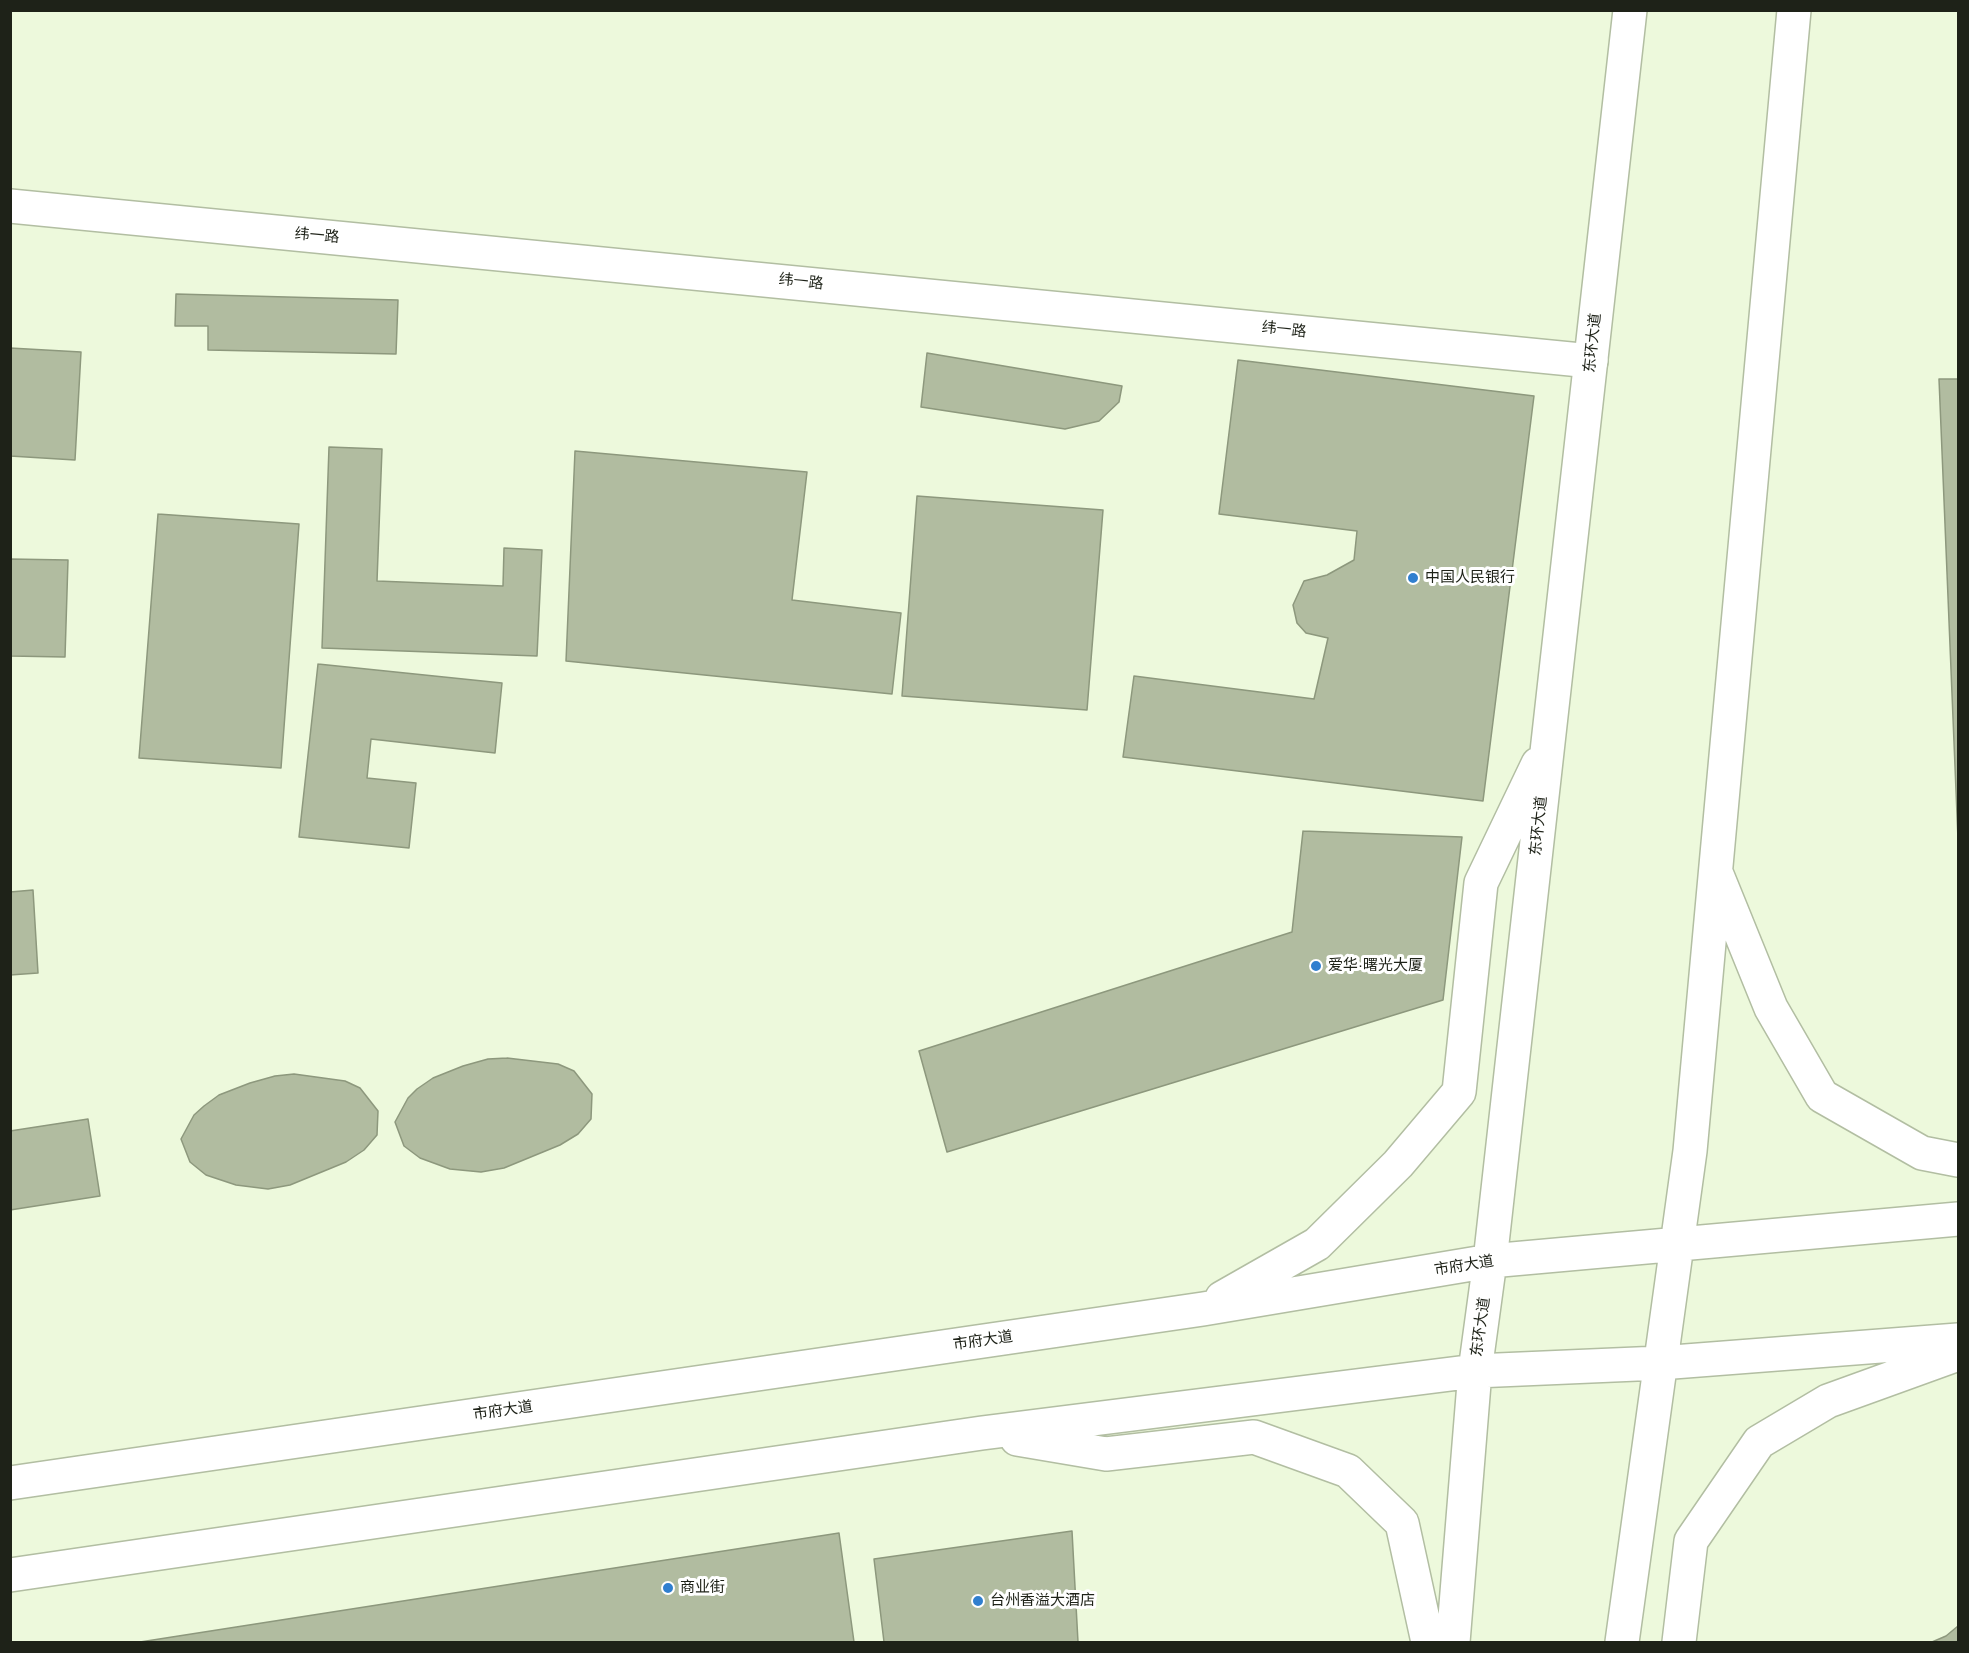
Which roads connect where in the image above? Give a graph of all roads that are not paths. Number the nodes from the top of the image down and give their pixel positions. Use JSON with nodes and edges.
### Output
{"nodes":[{"id":1,"x":1630,"y":10,"type":"edge"},
{"id":2,"x":1794,"y":10,"type":"edge"},
{"id":3,"x":10,"y":206,"type":"edge"},
{"id":4,"x":1591,"y":361,"type":"junction"},
{"id":5,"x":1548,"y":741,"type":"junction"},
{"id":6,"x":1715,"y":870,"type":"junction"},
{"id":7,"x":1959,"y":1160,"type":"edge"},
{"id":8,"x":1959,"y":1219,"type":"edge"},
{"id":9,"x":1677,"y":1244,"type":"junction"},
{"id":10,"x":1490,"y":1261,"type":"junction"},
{"id":11,"x":1203,"y":1309,"type":"junction"},
{"id":12,"x":1959,"y":1340,"type":"edge"},
{"id":13,"x":1959,"y":1354,"type":"edge"},
{"id":14,"x":1660,"y":1363,"type":"junction"},
{"id":15,"x":1475,"y":1371,"type":"junction"},
{"id":16,"x":982,"y":1433,"type":"junction"},
{"id":17,"x":10,"y":1483,"type":"edge"},
{"id":18,"x":10,"y":1575,"type":"edge"},
{"id":19,"x":1428,"y":1642,"type":"edge"},
{"id":20,"x":1454,"y":1642,"type":"edge"},
{"id":21,"x":1622,"y":1642,"type":"edge"},
{"id":22,"x":1679,"y":1642,"type":"edge"}],
"edges":[{"from":1,"to":4,"type":"main road","name":"东环大道"},
{"from":2,"to":6,"type":"main road"},
{"from":3,"to":4,"type":"main road","name":"纬一路"},
{"from":4,"to":5,"type":"main road","name":"东环大道"},
{"from":5,"to":10,"type":"main road","name":"东环大道"},
{"from":5,"to":11,"type":"main road"},
{"from":6,"to":7,"type":"main road"},
{"from":6,"to":9,"type":"main road"},
{"from":8,"to":9,"type":"main road","name":"市府大道"},
{"from":9,"to":10,"type":"main road","name":"市府大道"},
{"from":9,"to":14,"type":"main road"},
{"from":10,"to":11,"type":"main road","name":"市府大道"},
{"from":10,"to":15,"type":"main road","name":"东环大道"},
{"from":11,"to":17,"type":"main road","name":"市府大道"},
{"from":12,"to":14,"type":"main road"},
{"from":13,"to":22,"type":"main road"},
{"from":14,"to":15,"type":"main road"},
{"from":14,"to":21,"type":"main road"},
{"from":15,"to":16,"type":"main road"},
{"from":15,"to":20,"type":"main road","name":"东环大道"},
{"from":16,"to":18,"type":"main road"},
{"from":16,"to":19,"type":"main road"}]}
